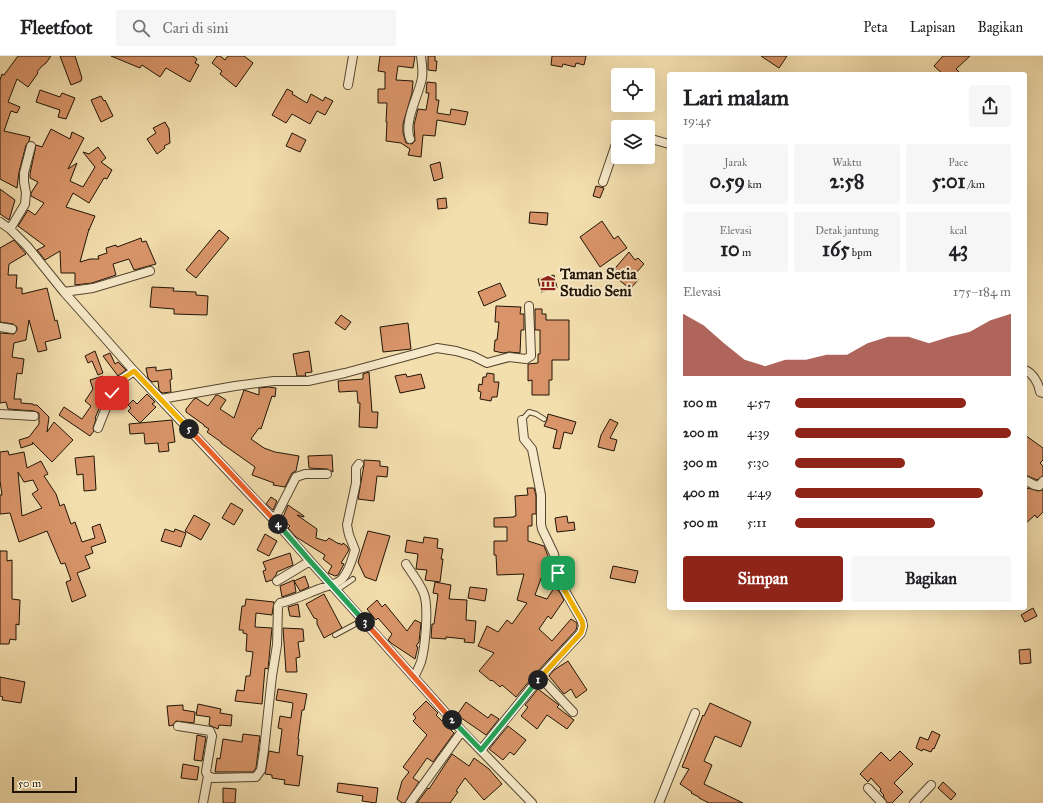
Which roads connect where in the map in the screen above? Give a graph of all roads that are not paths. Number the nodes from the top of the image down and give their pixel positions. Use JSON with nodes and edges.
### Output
{"nodes":[{"id":1,"x":353,"y":56,"type":"edge"},
{"id":2,"x":421,"y":56,"type":"edge"},
{"id":3,"x":348,"y":85,"type":"dead end"},
{"id":4,"x":410,"y":139,"type":"dead end"},
{"id":5,"x":655,"y":140,"type":"edge"},
{"id":6,"x":667,"y":143,"type":"edge"},
{"id":7,"x":31,"y":146,"type":"dead end"},
{"id":8,"x":611,"y":159,"type":"edge"},
{"id":9,"x":603,"y":182,"type":"dead end"},
{"id":10,"x":0,"y":222,"type":"edge"},
{"id":11,"x":10,"y":229,"type":"junction"},
{"id":12,"x":150,"y":271,"type":"dead end"},
{"id":13,"x":64,"y":292,"type":"junction"},
{"id":14,"x":529,"y":306,"type":"dead end"},
{"id":15,"x":0,"y":327,"type":"edge"},
{"id":16,"x":12,"y":329,"type":"dead end"},
{"id":17,"x":134,"y":371,"type":"junction"},
{"id":18,"x":1027,"y":371,"type":"edge"},
{"id":19,"x":1043,"y":393,"type":"edge"},
{"id":20,"x":161,"y":399,"type":"junction"},
{"id":21,"x":0,"y":414,"type":"edge"},
{"id":22,"x":34,"y":416,"type":"dead end"},
{"id":23,"x":544,"y":419,"type":"dead end"},
{"id":24,"x":522,"y":420,"type":"joint"},
{"id":25,"x":98,"y":428,"type":"dead end"},
{"id":26,"x":360,"y":464,"type":"dead end"},
{"id":27,"x":327,"y":474,"type":"dead end"},
{"id":28,"x":1027,"y":481,"type":"edge"},
{"id":29,"x":1043,"y":481,"type":"edge"},
{"id":30,"x":274,"y":520,"type":"junction"},
{"id":31,"x":310,"y":561,"type":"junction"},
{"id":32,"x":406,"y":564,"type":"dead end"},
{"id":33,"x":353,"y":579,"type":"dead end"},
{"id":34,"x":277,"y":581,"type":"dead end"},
{"id":35,"x":334,"y":588,"type":"junction"},
{"id":36,"x":363,"y":620,"type":"junction"},
{"id":37,"x":336,"y":635,"type":"dead end"},
{"id":38,"x":414,"y":677,"type":"junction"},
{"id":39,"x":540,"y":677,"type":"junction"},
{"id":40,"x":574,"y":712,"type":"dead end"},
{"id":41,"x":695,"y":713,"type":"dead end"},
{"id":42,"x":178,"y":726,"type":"dead end"},
{"id":43,"x":462,"y":731,"type":"junction"},
{"id":44,"x":481,"y":750,"type":"junction"},
{"id":45,"x":208,"y":776,"type":"junction"},
{"id":46,"x":931,"y":785,"type":"dead end"},
{"id":47,"x":868,"y":788,"type":"dead end"},
{"id":48,"x":203,"y":803,"type":"edge"},
{"id":49,"x":410,"y":803,"type":"edge"},
{"id":50,"x":532,"y":803,"type":"edge"},
{"id":51,"x":659,"y":803,"type":"edge"},
{"id":52,"x":882,"y":803,"type":"edge"},
{"id":53,"x":914,"y":803,"type":"edge"}],
"edges":[{"from":1,"to":3,"type":"street"},
{"from":2,"to":4,"type":"street"},
{"from":5,"to":6,"type":"street"},
{"from":7,"to":11,"type":"street"},
{"from":8,"to":9,"type":"street"},
{"from":10,"to":11,"type":"street"},
{"from":11,"to":13,"type":"street"},
{"from":12,"to":13,"type":"street"},
{"from":13,"to":17,"type":"street"},
{"from":14,"to":20,"type":"street"},
{"from":15,"to":16,"type":"street"},
{"from":17,"to":20,"type":"street"},
{"from":17,"to":25,"type":"street"},
{"from":18,"to":19,"type":"street"},
{"from":20,"to":30,"type":"street"},
{"from":21,"to":22,"type":"street"},
{"from":23,"to":24,"type":"lane"},
{"from":24,"to":39,"type":"street"},
{"from":26,"to":35,"type":"street"},
{"from":27,"to":30,"type":"street"},
{"from":28,"to":29,"type":"street"},
{"from":30,"to":31,"type":"street"},
{"from":31,"to":34,"type":"street"},
{"from":31,"to":35,"type":"street"},
{"from":32,"to":38,"type":"street"},
{"from":33,"to":35,"type":"lane"},
{"from":35,"to":36,"type":"street"},
{"from":35,"to":45,"type":"street"},
{"from":36,"to":37,"type":"lane"},
{"from":36,"to":38,"type":"street"},
{"from":38,"to":43,"type":"street"},
{"from":39,"to":40,"type":"street"},
{"from":39,"to":44,"type":"street"},
{"from":41,"to":51,"type":"street"},
{"from":42,"to":45,"type":"street"},
{"from":43,"to":44,"type":"street"},
{"from":43,"to":49,"type":"street"},
{"from":44,"to":50,"type":"street"},
{"from":45,"to":48,"type":"street"},
{"from":46,"to":53,"type":"street"},
{"from":47,"to":52,"type":"street"}]}
